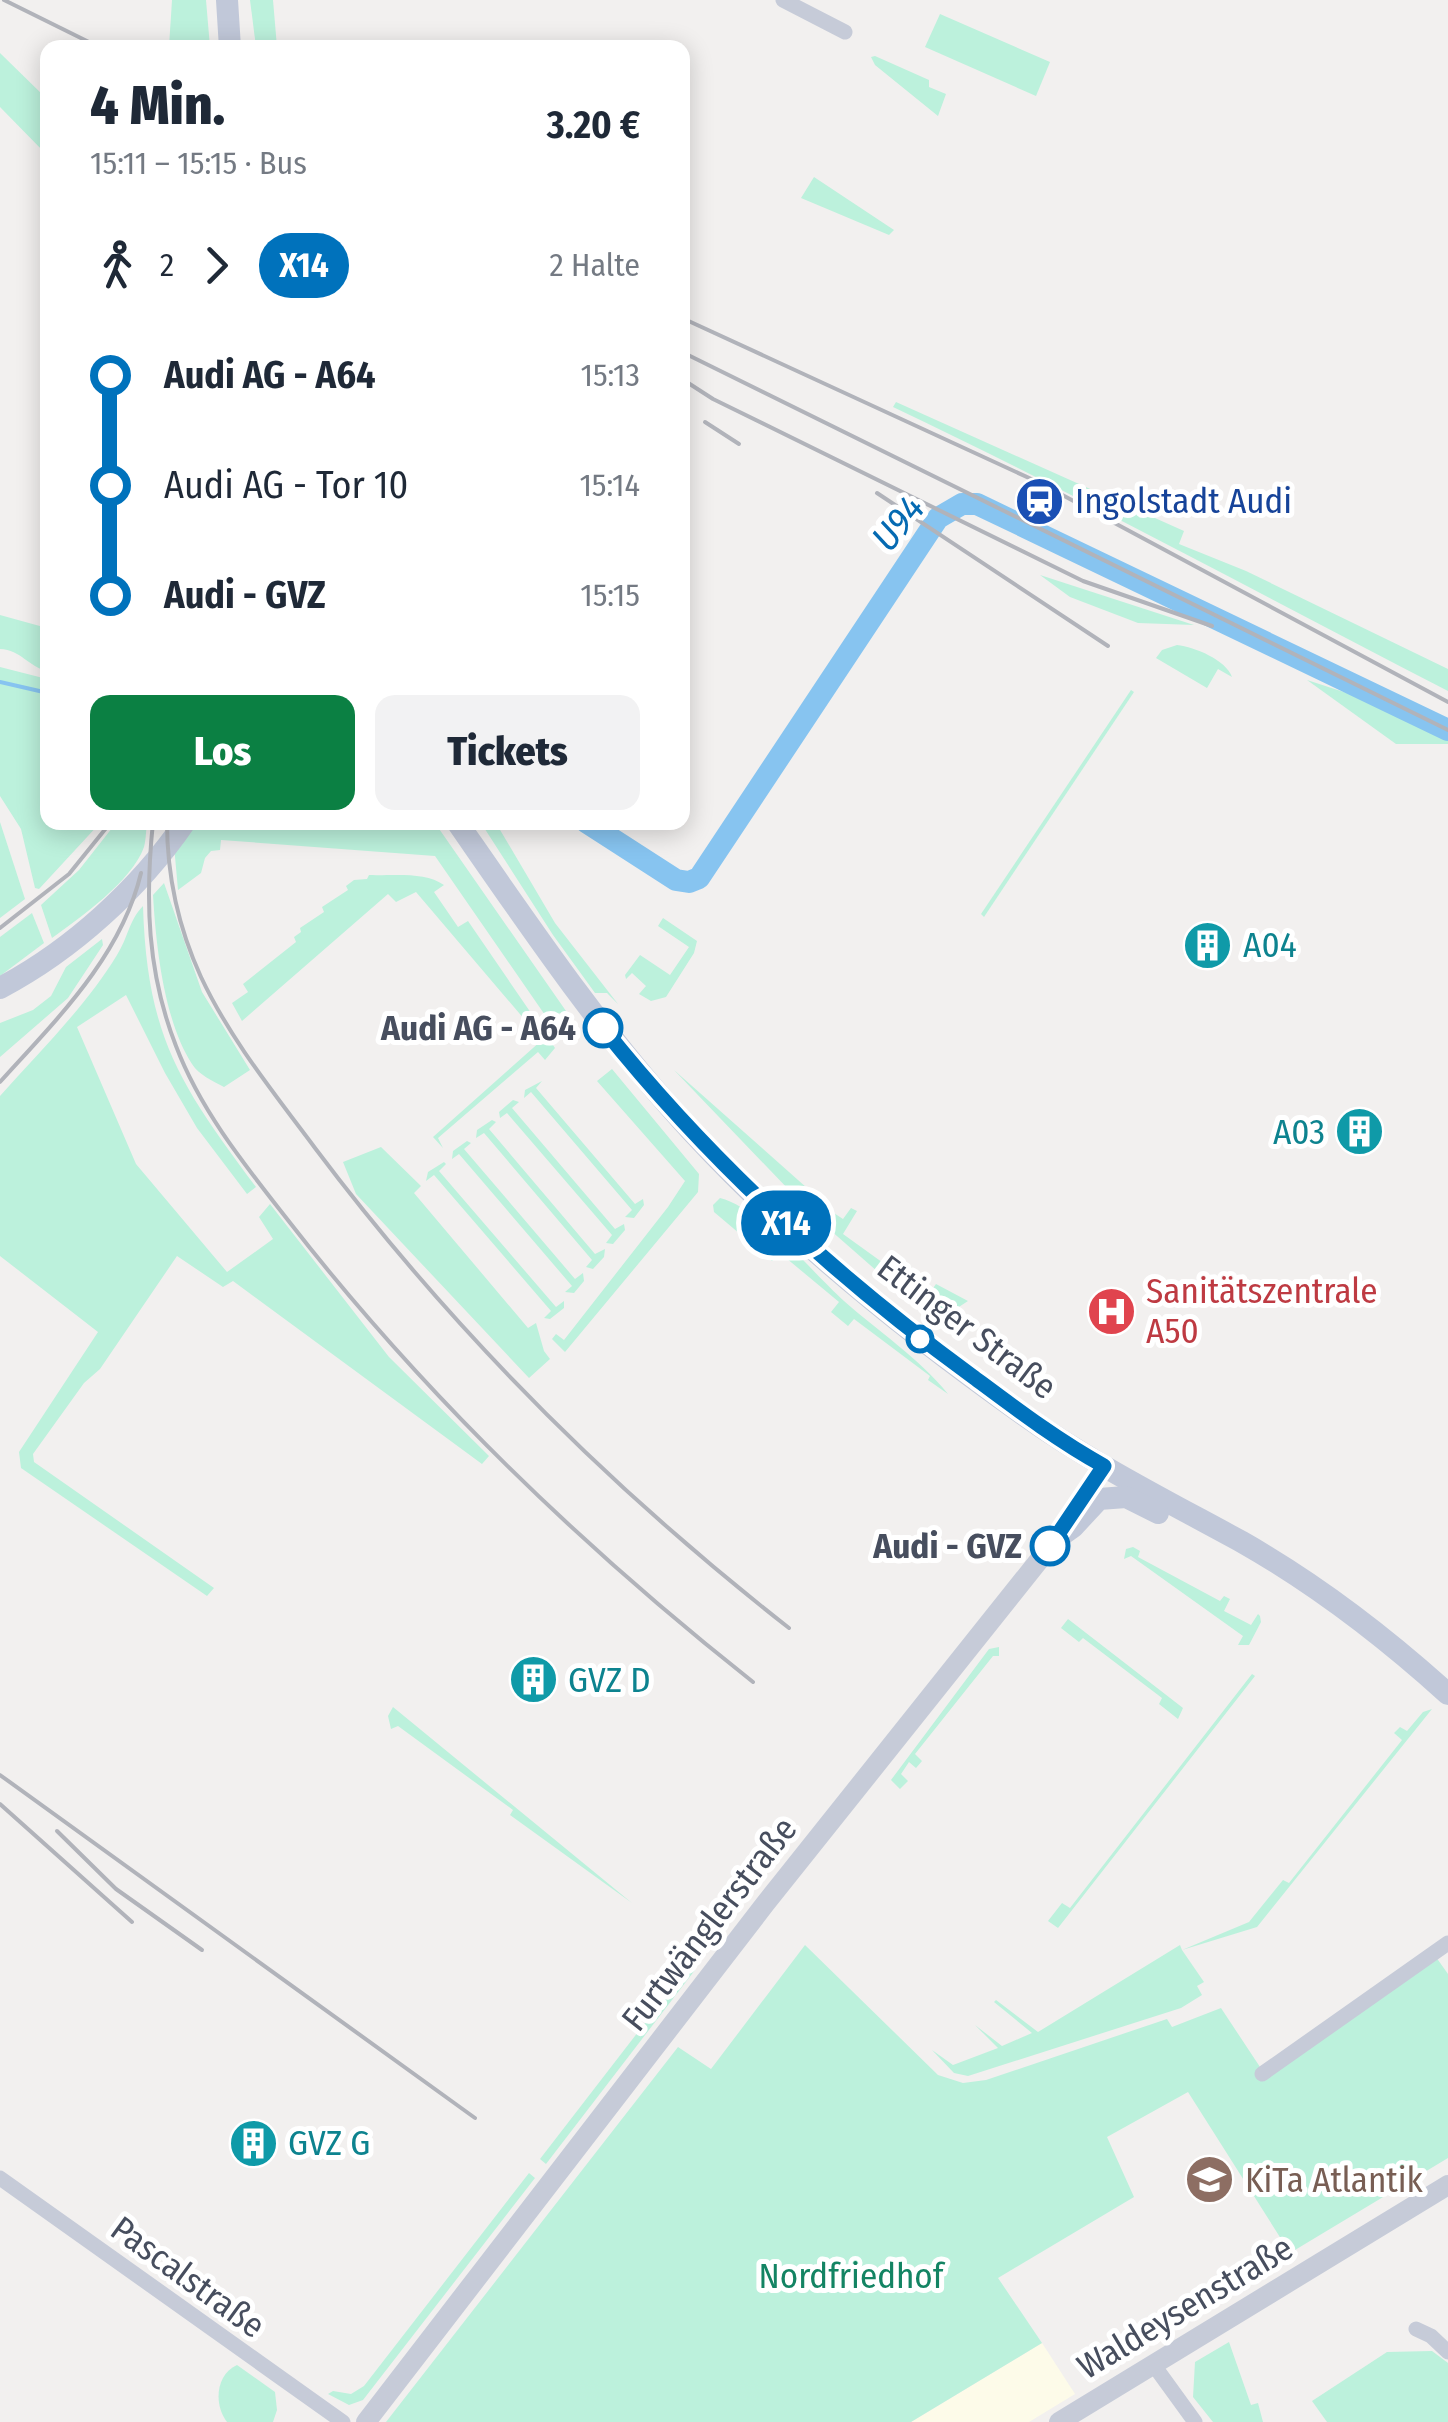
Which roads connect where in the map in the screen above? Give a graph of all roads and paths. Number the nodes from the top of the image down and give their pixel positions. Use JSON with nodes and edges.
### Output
{"nodes":[{"id":1,"x":227,"y":0,"type":"edge"},
{"id":2,"x":784,"y":0,"type":"edge"},
{"id":3,"x":844,"y":32,"type":"dead end"},
{"id":4,"x":230,"y":40,"type":"edge"},
{"id":5,"x":179,"y":830,"type":"edge"},
{"id":6,"x":463,"y":830,"type":"edge"},
{"id":7,"x":6,"y":985,"type":"edge"},
{"id":8,"x":1104,"y":1466,"type":"junction"},
{"id":9,"x":1214,"y":1528,"type":"junction"},
{"id":10,"x":1056,"y":1539,"type":"junction"},
{"id":11,"x":1448,"y":1694,"type":"edge"},
{"id":12,"x":1448,"y":1943,"type":"edge"},
{"id":13,"x":1262,"y":2074,"type":"dead end"},
{"id":14,"x":0,"y":2178,"type":"edge"},
{"id":15,"x":1448,"y":2184,"type":"edge"},
{"id":16,"x":1416,"y":2329,"type":"dead end"},
{"id":17,"x":1448,"y":2352,"type":"edge"},
{"id":18,"x":1153,"y":2364,"type":"junction"},
{"id":19,"x":343,"y":2422,"type":"edge"},
{"id":20,"x":366,"y":2422,"type":"edge"},
{"id":21,"x":1059,"y":2422,"type":"edge"},
{"id":22,"x":1194,"y":2422,"type":"edge"}],
"edges":[{"from":1,"to":4,"type":"main road"},
{"from":2,"to":3,"type":"street"},
{"from":5,"to":7,"type":"main road"},
{"from":6,"to":8,"type":"main road","name":"Ettinger Straße"},
{"from":8,"to":9,"type":"main road","name":"Ettinger Straße"},
{"from":8,"to":10,"type":"street","name":"Furtwänglerstraße"},
{"from":9,"to":10,"type":"main road"},
{"from":9,"to":11,"type":"main road","name":"Ettinger Straße"},
{"from":10,"to":20,"type":"street","name":"Furtwänglerstraße"},
{"from":12,"to":13,"type":"street"},
{"from":14,"to":19,"type":"street","name":"Pascalstraße"},
{"from":15,"to":18,"type":"street","name":"Waldeysenstraße"},
{"from":16,"to":17,"type":"street"},
{"from":18,"to":21,"type":"street","name":"Waldeysenstraße"},
{"from":18,"to":22,"type":"street"}]}
